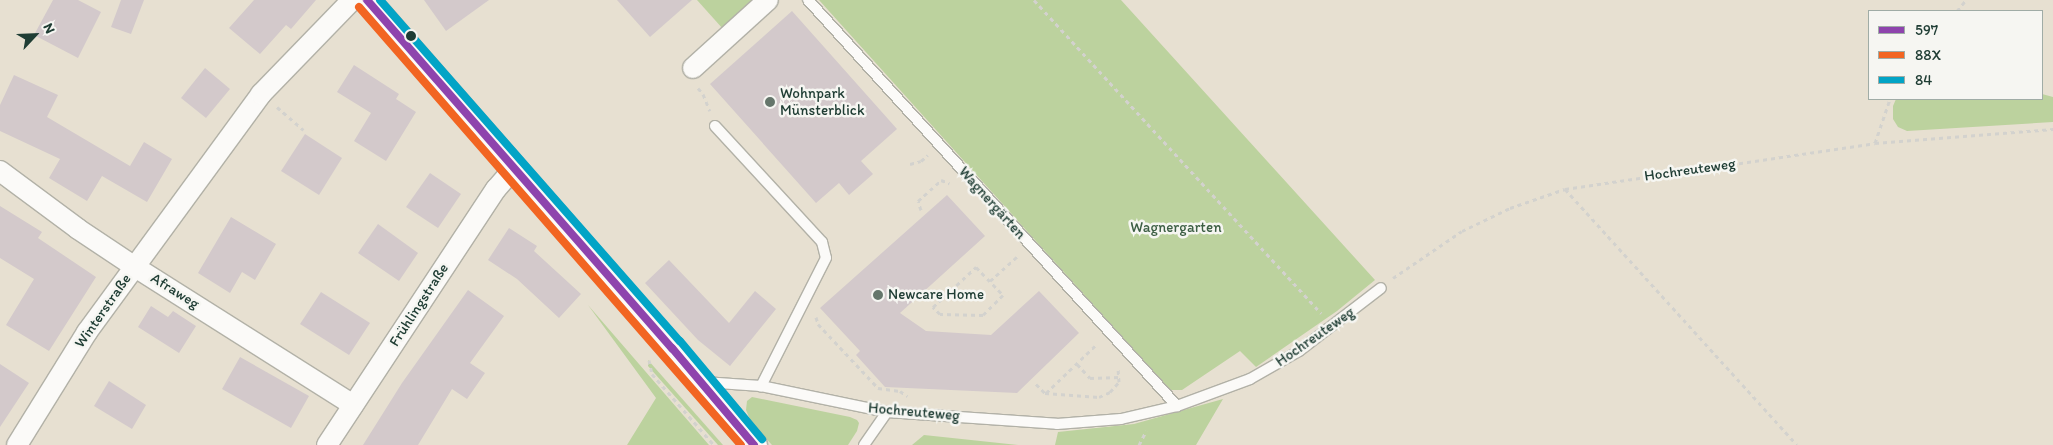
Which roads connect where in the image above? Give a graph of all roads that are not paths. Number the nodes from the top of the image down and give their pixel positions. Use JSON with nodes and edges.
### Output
{"nodes":[{"id":1,"x":352,"y":0,"type":"edge"},
{"id":2,"x":368,"y":0,"type":"edge"},
{"id":3,"x":768,"y":0,"type":"edge"},
{"id":4,"x":808,"y":0,"type":"edge"},
{"id":5,"x":693,"y":68,"type":"road end"},
{"id":6,"x":716,"y":126,"type":"road end"},
{"id":7,"x":514,"y":168,"type":"junction"},
{"id":8,"x":0,"y":171,"type":"edge"},
{"id":9,"x":134,"y":267,"type":"junction"},
{"id":10,"x":1381,"y":288,"type":"road end"},
{"id":11,"x":701,"y":382,"type":"junction"},
{"id":12,"x":761,"y":386,"type":"junction"},
{"id":13,"x":353,"y":405,"type":"junction"},
{"id":14,"x":1176,"y":406,"type":"junction"},
{"id":15,"x":887,"y":412,"type":"junction"},
{"id":16,"x":17,"y":445,"type":"edge"},
{"id":17,"x":327,"y":445,"type":"edge"},
{"id":18,"x":754,"y":445,"type":"edge"},
{"id":19,"x":864,"y":445,"type":"edge"}],
"edges":[{"from":1,"to":9,"type":"street","name":"Winterstraße"},
{"from":2,"to":7,"type":"street"},
{"from":3,"to":5,"type":"street"},
{"from":4,"to":14,"type":"lane","name":"Wagnergärten"},
{"from":6,"to":12,"type":"lane"},
{"from":7,"to":11,"type":"street"},
{"from":7,"to":13,"type":"street","name":"Frühlingstraße"},
{"from":8,"to":9,"type":"street","name":"Afraweg"},
{"from":9,"to":13,"type":"street","name":"Afraweg"},
{"from":9,"to":16,"type":"street","name":"Winterstraße"},
{"from":10,"to":14,"type":"lane","name":"Hochreuteweg"},
{"from":11,"to":12,"type":"lane","name":"Hochreuteweg"},
{"from":11,"to":18,"type":"street"},
{"from":12,"to":15,"type":"lane","name":"Hochreuteweg"},
{"from":13,"to":17,"type":"street","name":"Frühlingstraße"},
{"from":14,"to":15,"type":"lane","name":"Hochreuteweg"},
{"from":15,"to":19,"type":"lane"}]}
